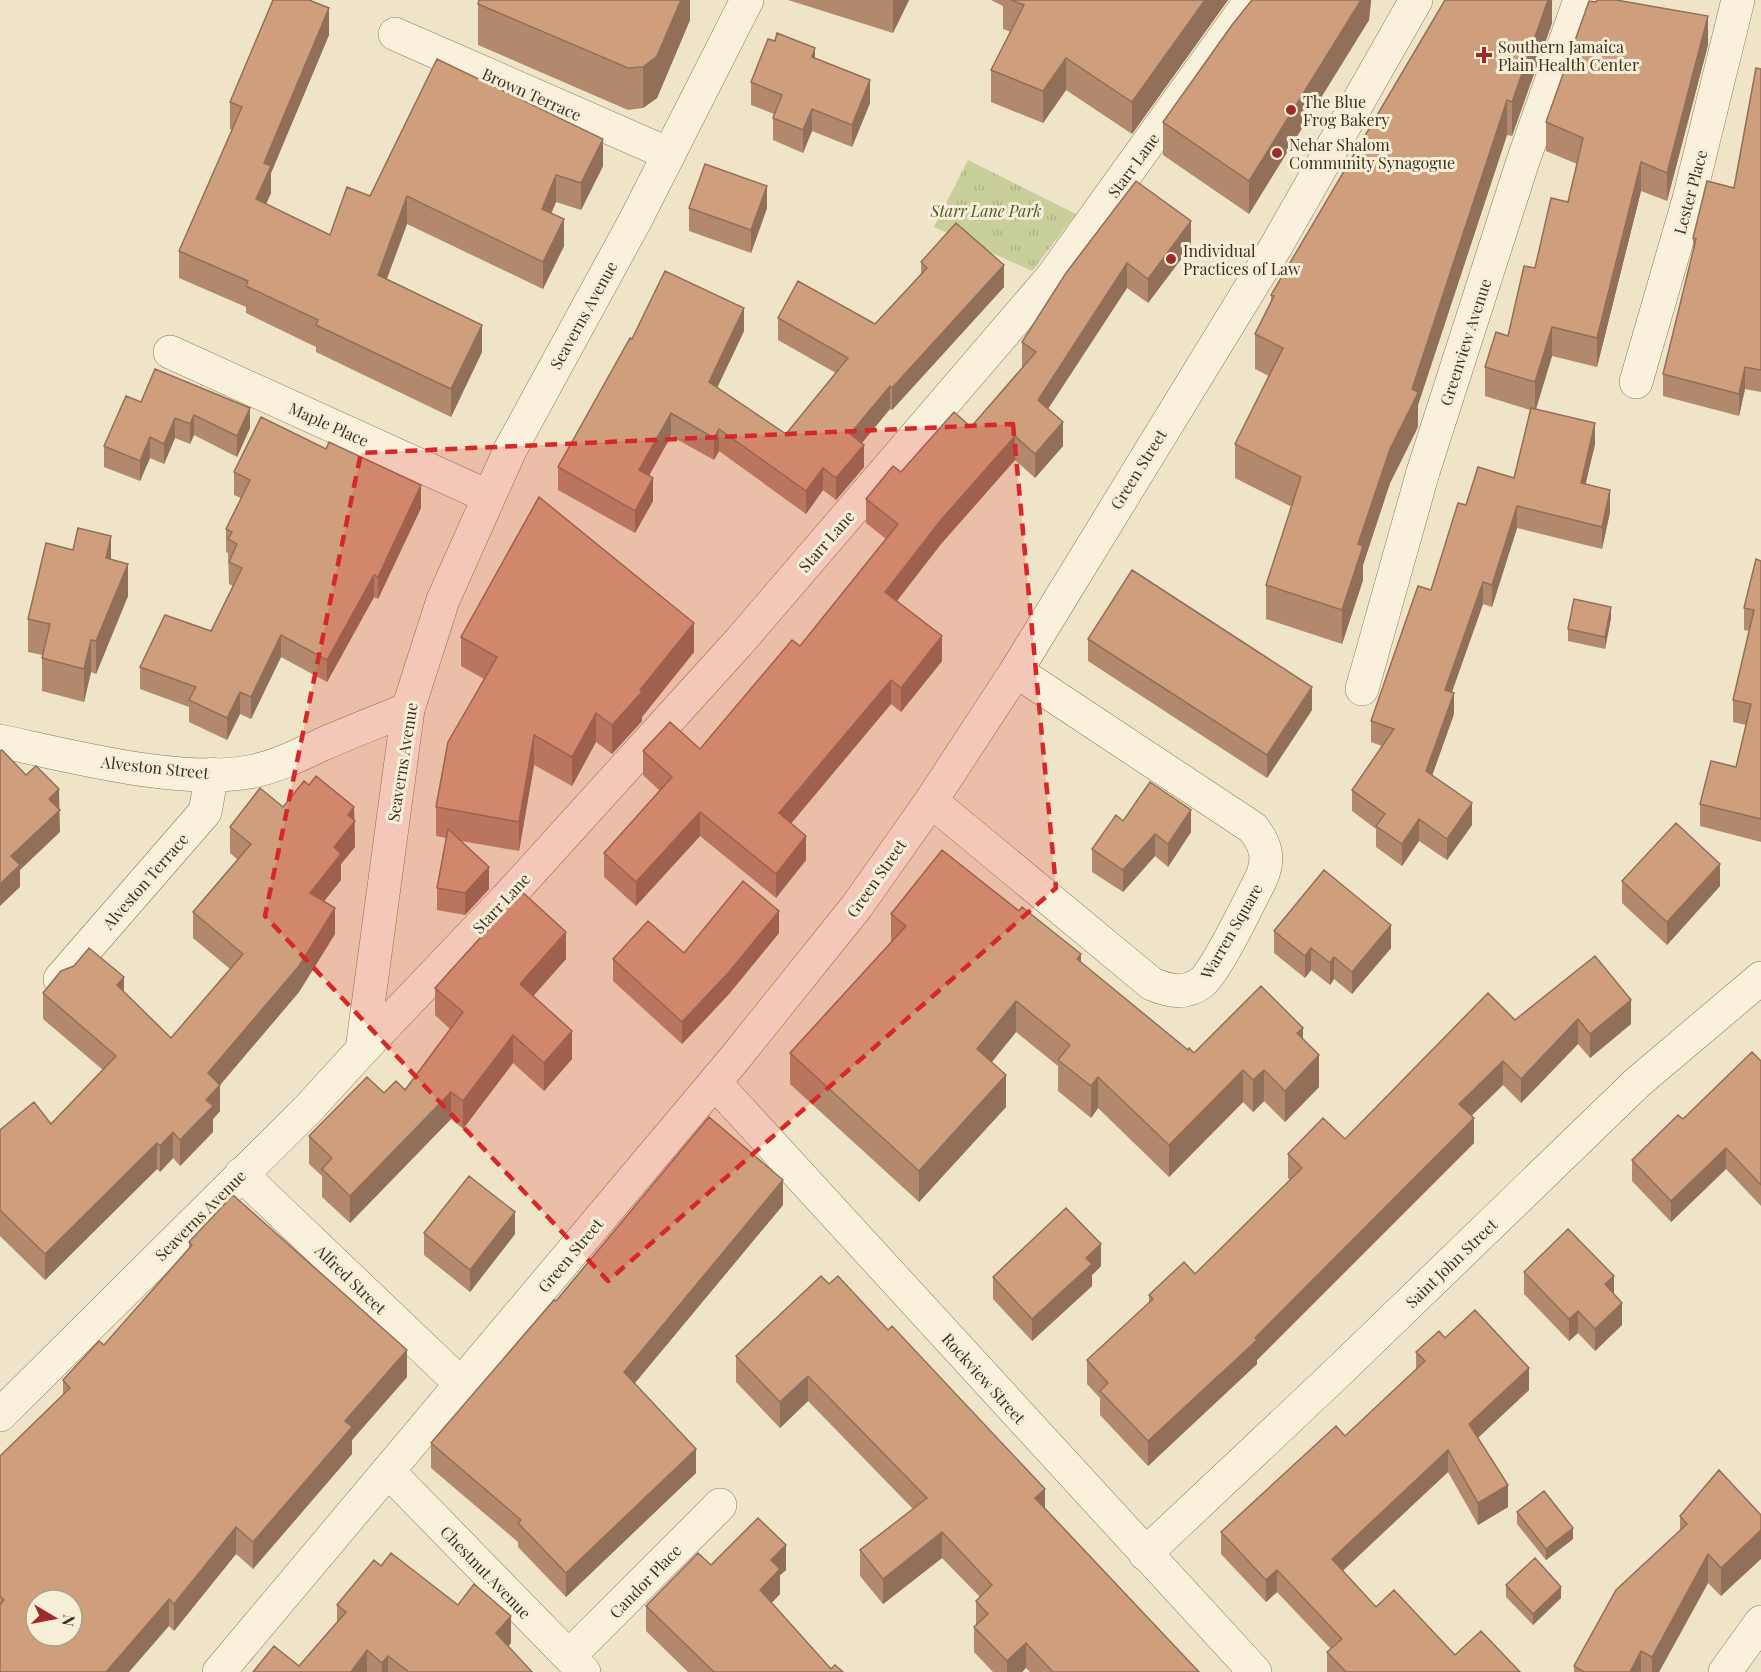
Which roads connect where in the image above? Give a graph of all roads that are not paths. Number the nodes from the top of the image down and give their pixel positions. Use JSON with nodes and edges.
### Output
{"nodes":[{"id":1,"x":747,"y":0,"type":"edge"},
{"id":2,"x":1251,"y":0,"type":"edge"},
{"id":3,"x":1416,"y":0,"type":"edge"},
{"id":4,"x":1580,"y":0,"type":"edge"},
{"id":5,"x":1738,"y":0,"type":"edge"},
{"id":6,"x":394,"y":34,"type":"dead end"},
{"id":7,"x":669,"y":154,"type":"junction"},
{"id":8,"x":170,"y":352,"type":"dead end"},
{"id":9,"x":1636,"y":382,"type":"dead end"},
{"id":10,"x":488,"y":496,"type":"junction"},
{"id":11,"x":1016,"y":671,"type":"junction"},
{"id":12,"x":1362,"y":689,"type":"dead end"},
{"id":13,"x":408,"y":709,"type":"junction"},
{"id":14,"x":0,"y":741,"type":"edge"},
{"id":15,"x":212,"y":774,"type":"junction"},
{"id":16,"x":931,"y":801,"type":"junction"},
{"id":17,"x":1761,"y":978,"type":"edge"},
{"id":18,"x":60,"y":979,"type":"edge"},
{"id":19,"x":362,"y":1050,"type":"junction"},
{"id":20,"x":715,"y":1083,"type":"junction"},
{"id":21,"x":241,"y":1174,"type":"junction"},
{"id":22,"x":461,"y":1384,"type":"junction"},
{"id":23,"x":0,"y":1415,"type":"edge"},
{"id":24,"x":388,"y":1471,"type":"junction"},
{"id":25,"x":720,"y":1505,"type":"dead end"},
{"id":26,"x":1144,"y":1554,"type":"junction"},
{"id":27,"x":1761,"y":1622,"type":"edge"},
{"id":28,"x":577,"y":1664,"type":"edge"},
{"id":29,"x":219,"y":1672,"type":"edge"},
{"id":30,"x":1255,"y":1672,"type":"edge"},
{"id":31,"x":1725,"y":1672,"type":"edge"}],
"edges":[{"from":1,"to":7,"type":"street","name":"Seaverns Avenue"},
{"from":2,"to":19,"type":"street","name":"Starr Lane"},
{"from":3,"to":11,"type":"street","name":"Green Street"},
{"from":4,"to":12,"type":"street","name":"Greenview Avenue"},
{"from":5,"to":9,"type":"street","name":"Lester Place"},
{"from":6,"to":7,"type":"street","name":"Brown Terrace"},
{"from":7,"to":10,"type":"street","name":"Seaverns Avenue"},
{"from":8,"to":10,"type":"street","name":"Maple Place"},
{"from":10,"to":13,"type":"street","name":"Seaverns Avenue"},
{"from":11,"to":16,"type":"street","name":"Green Street"},
{"from":11,"to":16,"type":"street","name":"Warren Square"},
{"from":13,"to":15,"type":"street","name":"Alveston Street"},
{"from":13,"to":19,"type":"street","name":"Seaverns Avenue"},
{"from":14,"to":15,"type":"street","name":"Alveston Street"},
{"from":15,"to":18,"type":"street","name":"Alveston Terrace"},
{"from":16,"to":20,"type":"street","name":"Green Street"},
{"from":17,"to":26,"type":"street","name":"Saint John Street"},
{"from":19,"to":21,"type":"street","name":"Seaverns Avenue"},
{"from":20,"to":22,"type":"street","name":"Green Street"},
{"from":20,"to":26,"type":"street","name":"Rockview Street"},
{"from":21,"to":22,"type":"street","name":"Alfred Street"},
{"from":21,"to":23,"type":"street","name":"Seaverns Avenue"},
{"from":22,"to":24,"type":"street","name":"Green Street"},
{"from":24,"to":28,"type":"street","name":"Chestnut Avenue"},
{"from":24,"to":29,"type":"street","name":"Green Street"},
{"from":25,"to":28,"type":"street","name":"Candor Place"},
{"from":26,"to":30,"type":"street","name":"Rockview Street"},
{"from":27,"to":31,"type":"street"}]}
